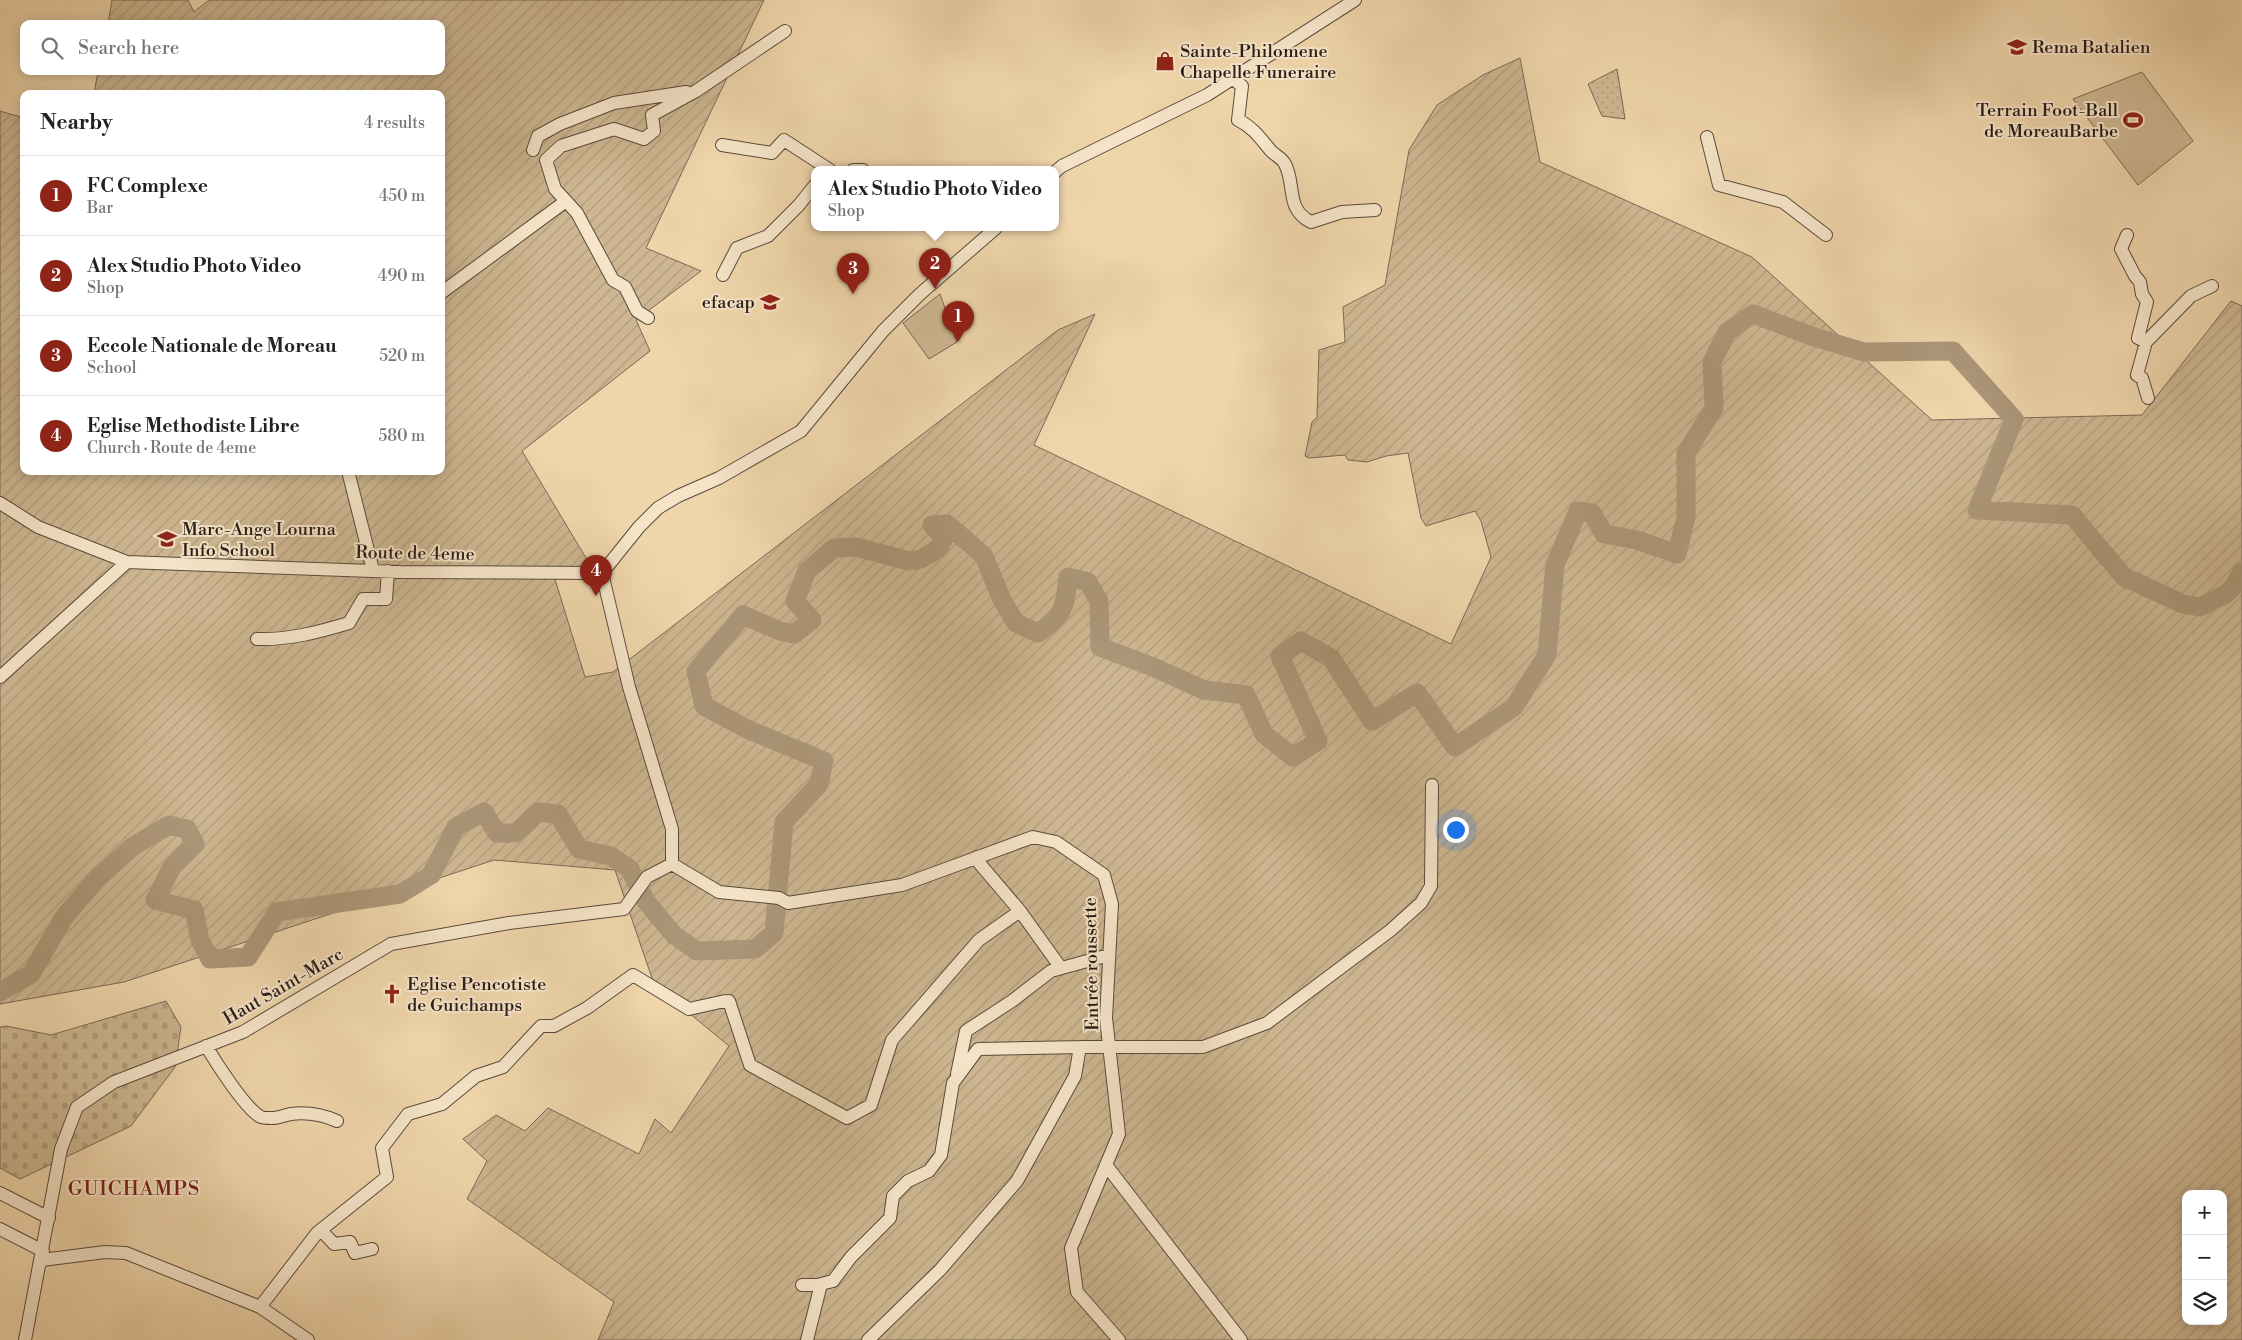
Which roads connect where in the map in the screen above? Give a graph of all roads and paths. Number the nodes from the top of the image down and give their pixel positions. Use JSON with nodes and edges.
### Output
{"nodes":[{"id":1,"x":1354,"y":0,"type":"edge"},
{"id":2,"x":785,"y":31,"type":"dead end"},
{"id":3,"x":1233,"y":78,"type":"junction"},
{"id":4,"x":696,"y":91,"type":"junction"},
{"id":5,"x":1707,"y":137,"type":"dead end"},
{"id":6,"x":722,"y":145,"type":"dead end"},
{"id":7,"x":533,"y":150,"type":"dead end"},
{"id":8,"x":822,"y":166,"type":"edge"},
{"id":9,"x":1059,"y":169,"type":"edge"},
{"id":10,"x":811,"y":190,"type":"edge"},
{"id":11,"x":566,"y":201,"type":"junction"},
{"id":12,"x":1375,"y":210,"type":"dead end"},
{"id":13,"x":993,"y":231,"type":"edge"},
{"id":14,"x":1826,"y":234,"type":"dead end"},
{"id":15,"x":2127,"y":236,"type":"dead end"},
{"id":16,"x":723,"y":275,"type":"dead end"},
{"id":17,"x":2212,"y":286,"type":"dead end"},
{"id":18,"x":445,"y":290,"type":"edge"},
{"id":19,"x":648,"y":318,"type":"dead end"},
{"id":20,"x":2146,"y":342,"type":"junction"},
{"id":21,"x":2148,"y":398,"type":"dead end"},
{"id":22,"x":349,"y":475,"type":"edge"},
{"id":23,"x":0,"y":503,"type":"edge"},
{"id":24,"x":127,"y":562,"type":"junction"},
{"id":25,"x":373,"y":570,"type":"junction"},
{"id":26,"x":388,"y":571,"type":"junction"},
{"id":27,"x":602,"y":573,"type":"junction"},
{"id":28,"x":257,"y":639,"type":"dead end"},
{"id":29,"x":0,"y":678,"type":"edge"},
{"id":30,"x":1432,"y":784,"type":"dead end"},
{"id":31,"x":977,"y":857,"type":"junction"},
{"id":32,"x":672,"y":864,"type":"junction"},
{"id":33,"x":1020,"y":911,"type":"junction"},
{"id":34,"x":1109,"y":955,"type":"junction"},
{"id":35,"x":1061,"y":968,"type":"junction"},
{"id":36,"x":206,"y":1046,"type":"junction"},
{"id":37,"x":1084,"y":1047,"type":"junction"},
{"id":38,"x":1111,"y":1047,"type":"junction"},
{"id":39,"x":956,"y":1079,"type":"junction"},
{"id":40,"x":337,"y":1121,"type":"dead end"},
{"id":41,"x":1106,"y":1165,"type":"junction"},
{"id":42,"x":0,"y":1193,"type":"edge"},
{"id":43,"x":49,"y":1218,"type":"junction"},
{"id":44,"x":0,"y":1229,"type":"edge"},
{"id":45,"x":321,"y":1230,"type":"junction"},
{"id":46,"x":372,"y":1249,"type":"dead end"},
{"id":47,"x":42,"y":1256,"type":"junction"},
{"id":48,"x":821,"y":1284,"type":"junction"},
{"id":49,"x":802,"y":1285,"type":"dead end"},
{"id":50,"x":260,"y":1307,"type":"junction"},
{"id":51,"x":25,"y":1340,"type":"edge"},
{"id":52,"x":308,"y":1340,"type":"edge"},
{"id":53,"x":807,"y":1340,"type":"edge"},
{"id":54,"x":868,"y":1340,"type":"edge"},
{"id":55,"x":1118,"y":1340,"type":"edge"},
{"id":56,"x":1241,"y":1340,"type":"edge"}],
"edges":[{"from":1,"to":3,"type":"street"},
{"from":2,"to":4,"type":"street"},
{"from":3,"to":9,"type":"street"},
{"from":3,"to":12,"type":"street"},
{"from":4,"to":7,"type":"street"},
{"from":4,"to":11,"type":"street"},
{"from":5,"to":14,"type":"street"},
{"from":6,"to":8,"type":"street"},
{"from":10,"to":16,"type":"street"},
{"from":11,"to":18,"type":"street"},
{"from":11,"to":19,"type":"street"},
{"from":13,"to":27,"type":"street"},
{"from":15,"to":20,"type":"street"},
{"from":17,"to":20,"type":"street"},
{"from":20,"to":21,"type":"street"},
{"from":22,"to":25,"type":"street"},
{"from":23,"to":24,"type":"street","name":"Route de 4eme"},
{"from":24,"to":25,"type":"street","name":"Route de 4eme"},
{"from":24,"to":29,"type":"street"},
{"from":25,"to":26,"type":"street","name":"Route de 4eme"},
{"from":26,"to":27,"type":"street","name":"Route de 4eme"},
{"from":26,"to":28,"type":"street"},
{"from":27,"to":32,"type":"street"},
{"from":30,"to":38,"type":"street"},
{"from":31,"to":32,"type":"street","name":"Entrée roussette"},
{"from":31,"to":33,"type":"street"},
{"from":31,"to":34,"type":"street","name":"Entrée roussette"},
{"from":32,"to":36,"type":"street","name":"Haut Saint-Marc"},
{"from":33,"to":35,"type":"street"},
{"from":33,"to":45,"type":"street"},
{"from":34,"to":35,"type":"street"},
{"from":34,"to":38,"type":"street","name":"Entrée roussette"},
{"from":35,"to":39,"type":"street"},
{"from":36,"to":40,"type":"street"},
{"from":36,"to":43,"type":"street","name":"Haut Saint-Marc"},
{"from":37,"to":38,"type":"street"},
{"from":37,"to":39,"type":"street"},
{"from":37,"to":54,"type":"street"},
{"from":38,"to":41,"type":"street","name":"Entrée roussette"},
{"from":39,"to":48,"type":"street"},
{"from":41,"to":55,"type":"street","name":"Entrée roussette"},
{"from":41,"to":56,"type":"street"},
{"from":42,"to":43,"type":"street"},
{"from":43,"to":47,"type":"street","name":"Haut Saint-Marc"},
{"from":44,"to":47,"type":"street"},
{"from":45,"to":46,"type":"street"},
{"from":45,"to":50,"type":"street"},
{"from":47,"to":50,"type":"street"},
{"from":47,"to":51,"type":"street","name":"Haut Saint-Marc"},
{"from":48,"to":49,"type":"street"},
{"from":48,"to":53,"type":"street"},
{"from":50,"to":52,"type":"street"}]}
